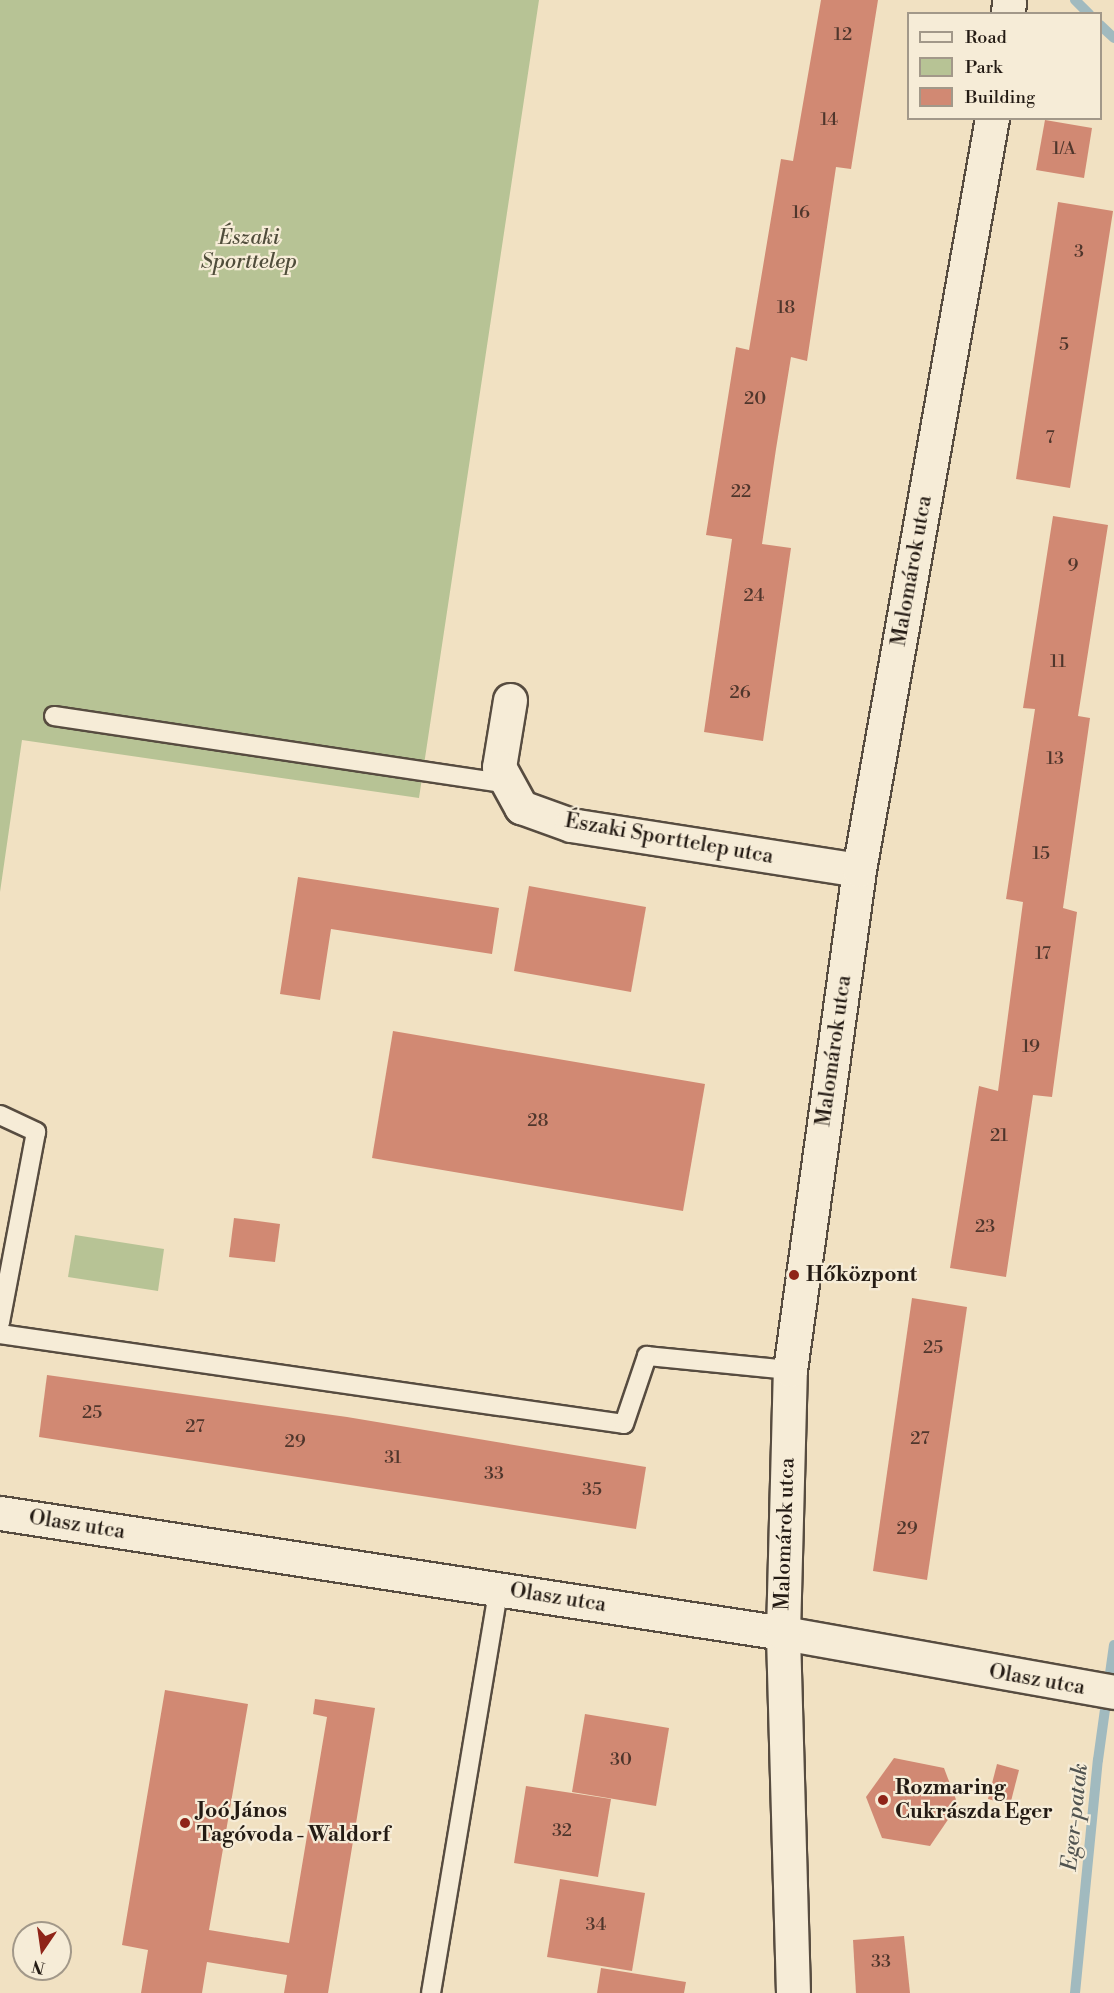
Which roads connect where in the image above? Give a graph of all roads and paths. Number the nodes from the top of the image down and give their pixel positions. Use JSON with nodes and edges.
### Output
{"nodes":[{"id":1,"x":992,"y":120,"type":"edge"},
{"id":2,"x":510,"y":700,"type":"dead end"},
{"id":3,"x":54,"y":716,"type":"dead end"},
{"id":4,"x":508,"y":784,"type":"junction"},
{"id":5,"x":859,"y":870,"type":"junction"},
{"id":6,"x":0,"y":1115,"type":"edge"},
{"id":7,"x":0,"y":1323,"type":"edge"},
{"id":8,"x":0,"y":1334,"type":"edge"},
{"id":9,"x":790,"y":1370,"type":"junction"},
{"id":10,"x":0,"y":1513,"type":"edge"},
{"id":11,"x":499,"y":1588,"type":"junction"},
{"id":12,"x":783,"y":1633,"type":"junction"},
{"id":13,"x":1114,"y":1692,"type":"edge"},
{"id":14,"x":431,"y":1993,"type":"edge"},
{"id":15,"x":793,"y":1993,"type":"edge"}],
"edges":[{"from":1,"to":5,"type":"street","name":"Malomárok utca"},
{"from":2,"to":4,"type":"street","name":"Északi Sporttelep utca"},
{"from":3,"to":4,"type":"lane"},
{"from":4,"to":5,"type":"street","name":"Északi Sporttelep utca"},
{"from":5,"to":9,"type":"street","name":"Malomárok utca"},
{"from":6,"to":7,"type":"lane"},
{"from":8,"to":9,"type":"lane"},
{"from":9,"to":12,"type":"street","name":"Malomárok utca"},
{"from":10,"to":11,"type":"street","name":"Olasz utca"},
{"from":11,"to":12,"type":"street","name":"Olasz utca"},
{"from":11,"to":14,"type":"lane"},
{"from":12,"to":13,"type":"street","name":"Olasz utca"},
{"from":12,"to":15,"type":"street","name":"Malomárok utca"}]}
